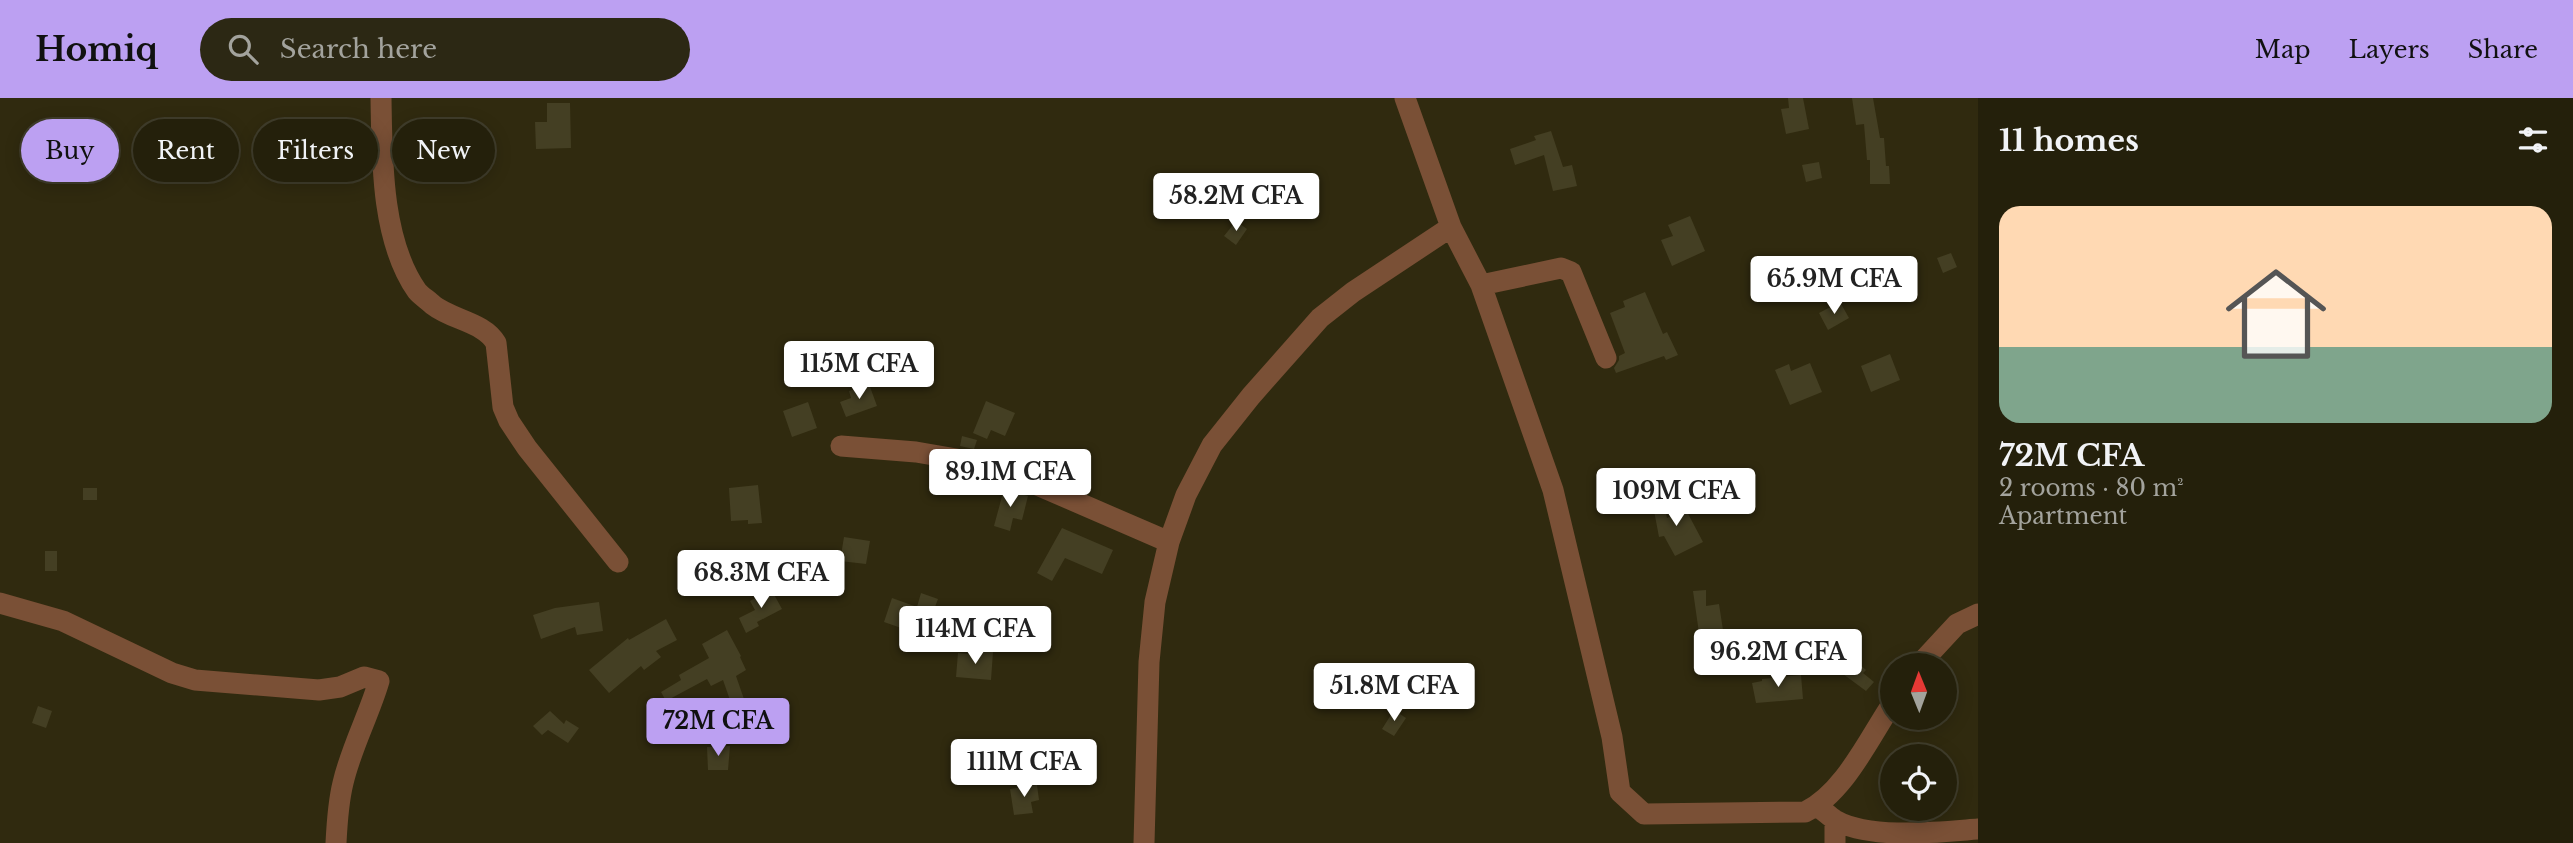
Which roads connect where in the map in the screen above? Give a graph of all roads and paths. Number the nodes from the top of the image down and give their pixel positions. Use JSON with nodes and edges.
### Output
{"nodes":[{"id":1,"x":381,"y":98,"type":"edge"},
{"id":2,"x":1413,"y":104,"type":"edge"},
{"id":3,"x":1451,"y":227,"type":"junction"},
{"id":4,"x":1481,"y":285,"type":"junction"},
{"id":5,"x":1606,"y":358,"type":"dead end"},
{"id":6,"x":841,"y":446,"type":"dead end"},
{"id":7,"x":1169,"y":542,"type":"junction"},
{"id":8,"x":618,"y":562,"type":"dead end"},
{"id":9,"x":0,"y":603,"type":"edge"},
{"id":10,"x":1978,"y":614,"type":"edge"},
{"id":11,"x":1930,"y":653,"type":"edge"},
{"id":12,"x":1880,"y":722,"type":"edge"},
{"id":13,"x":1817,"y":806,"type":"junction"},
{"id":14,"x":1835,"y":820,"type":"junction"},
{"id":15,"x":1978,"y":830,"type":"edge"},
{"id":16,"x":336,"y":843,"type":"edge"},
{"id":17,"x":1144,"y":843,"type":"edge"},
{"id":18,"x":1835,"y":843,"type":"edge"}],
"edges":[{"from":1,"to":8,"type":"street"},
{"from":2,"to":3,"type":"street"},
{"from":3,"to":4,"type":"street"},
{"from":3,"to":7,"type":"street"},
{"from":4,"to":5,"type":"street"},
{"from":4,"to":13,"type":"street"},
{"from":6,"to":7,"type":"street"},
{"from":7,"to":17,"type":"street"},
{"from":9,"to":16,"type":"street"},
{"from":10,"to":11,"type":"street"},
{"from":12,"to":13,"type":"street"},
{"from":13,"to":14,"type":"street"},
{"from":14,"to":15,"type":"street"},
{"from":14,"to":18,"type":"street"}]}
